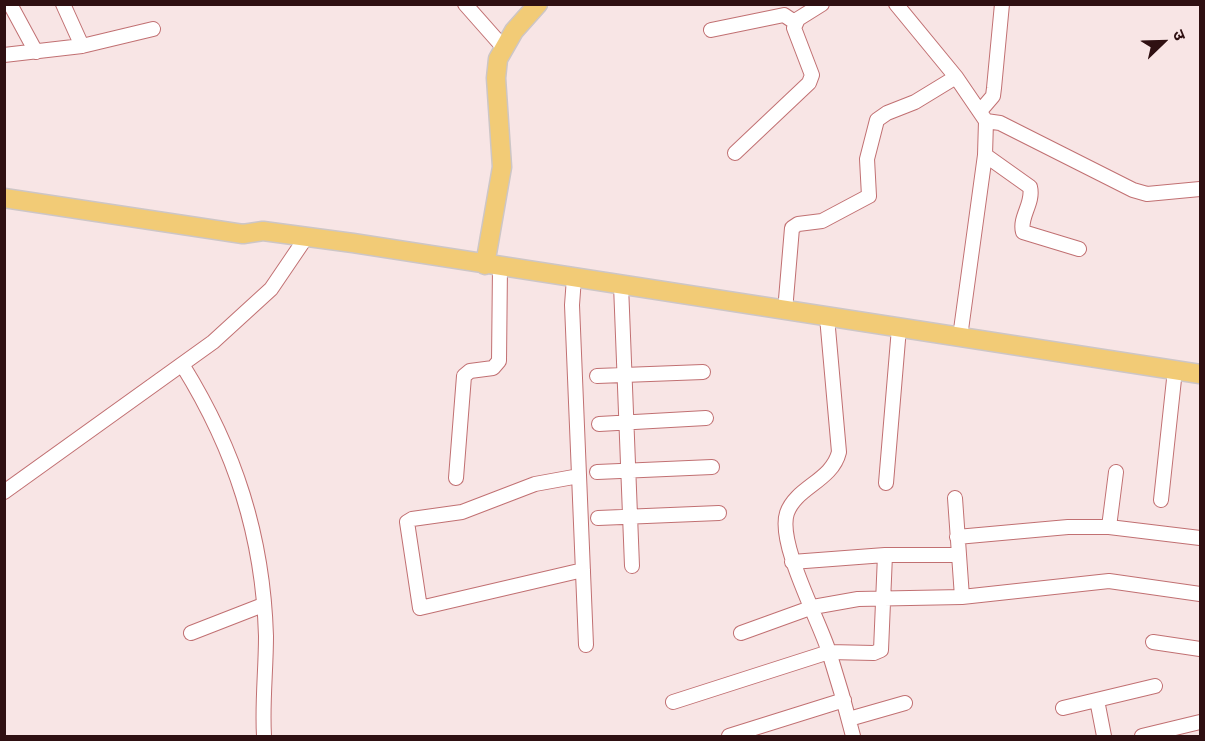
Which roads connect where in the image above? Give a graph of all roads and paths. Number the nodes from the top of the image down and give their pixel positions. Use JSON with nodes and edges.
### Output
{"nodes":[{"id":1,"x":10,"y":4,"type":"edge"},
{"id":2,"x":63,"y":4,"type":"edge"},
{"id":3,"x":465,"y":4,"type":"edge"},
{"id":4,"x":538,"y":4,"type":"edge"},
{"id":5,"x":822,"y":4,"type":"edge"},
{"id":6,"x":896,"y":4,"type":"edge"},
{"id":7,"x":1002,"y":4,"type":"edge"},
{"id":8,"x":796,"y":22,"type":"junction"},
{"id":9,"x":153,"y":29,"type":"dead end"},
{"id":10,"x":711,"y":30,"type":"dead end"},
{"id":11,"x":82,"y":46,"type":"junction"},
{"id":12,"x":503,"y":47,"type":"junction"},
{"id":13,"x":36,"y":52,"type":"junction"},
{"id":14,"x":4,"y":56,"type":"edge"},
{"id":15,"x":956,"y":76,"type":"junction"},
{"id":16,"x":983,"y":116,"type":"junction"},
{"id":17,"x":735,"y":153,"type":"dead end"},
{"id":18,"x":985,"y":155,"type":"junction"},
{"id":19,"x":4,"y":187,"type":"edge"},
{"id":20,"x":1200,"y":189,"type":"edge"},
{"id":21,"x":4,"y":198,"type":"edge"},
{"id":22,"x":263,"y":231,"type":"junction"},
{"id":23,"x":306,"y":236,"type":"junction"},
{"id":24,"x":1079,"y":249,"type":"dead end"},
{"id":25,"x":492,"y":266,"type":"junction"},
{"id":26,"x":574,"y":284,"type":"junction"},
{"id":27,"x":621,"y":293,"type":"junction"},
{"id":28,"x":785,"y":301,"type":"junction"},
{"id":29,"x":899,"y":328,"type":"junction"},
{"id":30,"x":961,"y":328,"type":"junction"},
{"id":31,"x":829,"y":332,"type":"junction"},
{"id":32,"x":183,"y":366,"type":"junction"},
{"id":33,"x":1175,"y":370,"type":"junction"},
{"id":34,"x":703,"y":372,"type":"dead end"},
{"id":35,"x":1200,"y":374,"type":"edge"},
{"id":36,"x":597,"y":376,"type":"dead end"},
{"id":37,"x":623,"y":376,"type":"junction"},
{"id":38,"x":706,"y":418,"type":"dead end"},
{"id":39,"x":599,"y":424,"type":"dead end"},
{"id":40,"x":626,"y":424,"type":"junction"},
{"id":41,"x":711,"y":466,"type":"dead end"},
{"id":42,"x":597,"y":472,"type":"dead end"},
{"id":43,"x":628,"y":472,"type":"junction"},
{"id":44,"x":1116,"y":472,"type":"dead end"},
{"id":45,"x":579,"y":476,"type":"junction"},
{"id":46,"x":456,"y":478,"type":"dead end"},
{"id":47,"x":886,"y":483,"type":"dead end"},
{"id":48,"x":4,"y":492,"type":"edge"},
{"id":49,"x":955,"y":498,"type":"dead end"},
{"id":50,"x":1161,"y":500,"type":"dead end"},
{"id":51,"x":718,"y":513,"type":"dead end"},
{"id":52,"x":598,"y":518,"type":"dead end"},
{"id":53,"x":630,"y":518,"type":"junction"},
{"id":54,"x":1109,"y":527,"type":"junction"},
{"id":55,"x":957,"y":537,"type":"junction"},
{"id":56,"x":1200,"y":538,"type":"edge"},
{"id":57,"x":885,"y":555,"type":"junction"},
{"id":58,"x":959,"y":555,"type":"junction"},
{"id":59,"x":792,"y":562,"type":"junction"},
{"id":60,"x":632,"y":566,"type":"dead end"},
{"id":61,"x":583,"y":570,"type":"junction"},
{"id":62,"x":1200,"y":594,"type":"edge"},
{"id":63,"x":962,"y":597,"type":"junction"},
{"id":64,"x":884,"y":598,"type":"junction"},
{"id":65,"x":263,"y":605,"type":"junction"},
{"id":66,"x":813,"y":607,"type":"junction"},
{"id":67,"x":190,"y":633,"type":"dead end"},
{"id":68,"x":741,"y":633,"type":"dead end"},
{"id":69,"x":1153,"y":642,"type":"dead end"},
{"id":70,"x":586,"y":645,"type":"dead end"},
{"id":71,"x":1200,"y":649,"type":"edge"},
{"id":72,"x":829,"y":652,"type":"junction"},
{"id":73,"x":1155,"y":686,"type":"dead end"},
{"id":74,"x":844,"y":700,"type":"junction"},
{"id":75,"x":1097,"y":700,"type":"junction"},
{"id":76,"x":673,"y":702,"type":"dead end"},
{"id":77,"x":905,"y":703,"type":"dead end"},
{"id":78,"x":1063,"y":708,"type":"dead end"},
{"id":79,"x":849,"y":719,"type":"junction"},
{"id":80,"x":1200,"y":722,"type":"edge"},
{"id":81,"x":264,"y":736,"type":"edge"},
{"id":82,"x":729,"y":736,"type":"edge"},
{"id":83,"x":854,"y":736,"type":"edge"},
{"id":84,"x":1104,"y":736,"type":"edge"},
{"id":85,"x":1142,"y":736,"type":"edge"}],
"edges":[{"from":1,"to":13,"type":"street"},
{"from":2,"to":11,"type":"street"},
{"from":3,"to":12,"type":"street"},
{"from":4,"to":12,"type":"main road"},
{"from":5,"to":8,"type":"street"},
{"from":6,"to":15,"type":"street"},
{"from":7,"to":16,"type":"street"},
{"from":8,"to":10,"type":"street"},
{"from":8,"to":17,"type":"street"},
{"from":9,"to":11,"type":"street"},
{"from":11,"to":13,"type":"street"},
{"from":12,"to":25,"type":"main road"},
{"from":13,"to":14,"type":"street"},
{"from":15,"to":16,"type":"street"},
{"from":15,"to":28,"type":"street"},
{"from":16,"to":18,"type":"street"},
{"from":16,"to":20,"type":"street"},
{"from":18,"to":24,"type":"street"},
{"from":18,"to":30,"type":"street"},
{"from":19,"to":22,"type":"main road"},
{"from":21,"to":22,"type":"main road"},
{"from":22,"to":23,"type":"main road"},
{"from":23,"to":25,"type":"main road"},
{"from":23,"to":32,"type":"street"},
{"from":25,"to":26,"type":"main road"},
{"from":25,"to":46,"type":"street"},
{"from":26,"to":27,"type":"main road"},
{"from":26,"to":45,"type":"street"},
{"from":27,"to":28,"type":"main road"},
{"from":27,"to":37,"type":"street"},
{"from":28,"to":31,"type":"main road"},
{"from":29,"to":30,"type":"main road"},
{"from":29,"to":31,"type":"main road"},
{"from":29,"to":47,"type":"street"},
{"from":30,"to":33,"type":"main road"},
{"from":31,"to":59,"type":"street"},
{"from":32,"to":48,"type":"street"},
{"from":32,"to":65,"type":"street"},
{"from":33,"to":35,"type":"main road"},
{"from":33,"to":50,"type":"street"},
{"from":34,"to":37,"type":"street"},
{"from":36,"to":37,"type":"street"},
{"from":37,"to":40,"type":"street"},
{"from":38,"to":40,"type":"street"},
{"from":39,"to":40,"type":"street"},
{"from":40,"to":43,"type":"street"},
{"from":41,"to":43,"type":"street"},
{"from":42,"to":43,"type":"street"},
{"from":43,"to":53,"type":"street"},
{"from":44,"to":54,"type":"street"},
{"from":45,"to":61,"type":"street"},
{"from":45,"to":61,"type":"street"},
{"from":49,"to":55,"type":"street"},
{"from":51,"to":53,"type":"street"},
{"from":52,"to":53,"type":"street"},
{"from":53,"to":60,"type":"street"},
{"from":54,"to":55,"type":"street"},
{"from":54,"to":56,"type":"street"},
{"from":55,"to":58,"type":"street"},
{"from":57,"to":58,"type":"street"},
{"from":57,"to":59,"type":"street"},
{"from":57,"to":64,"type":"street"},
{"from":58,"to":63,"type":"street"},
{"from":59,"to":66,"type":"street"},
{"from":61,"to":70,"type":"street"},
{"from":62,"to":63,"type":"street"},
{"from":63,"to":64,"type":"street"},
{"from":64,"to":66,"type":"street"},
{"from":64,"to":72,"type":"street"},
{"from":65,"to":67,"type":"street"},
{"from":65,"to":81,"type":"street"},
{"from":66,"to":68,"type":"street"},
{"from":66,"to":72,"type":"street"},
{"from":69,"to":71,"type":"street"},
{"from":72,"to":74,"type":"street"},
{"from":72,"to":76,"type":"street"},
{"from":73,"to":75,"type":"street"},
{"from":74,"to":79,"type":"street"},
{"from":74,"to":82,"type":"street"},
{"from":75,"to":78,"type":"street"},
{"from":75,"to":84,"type":"street"},
{"from":77,"to":79,"type":"street"},
{"from":79,"to":83,"type":"street"},
{"from":80,"to":85,"type":"street"}]}
